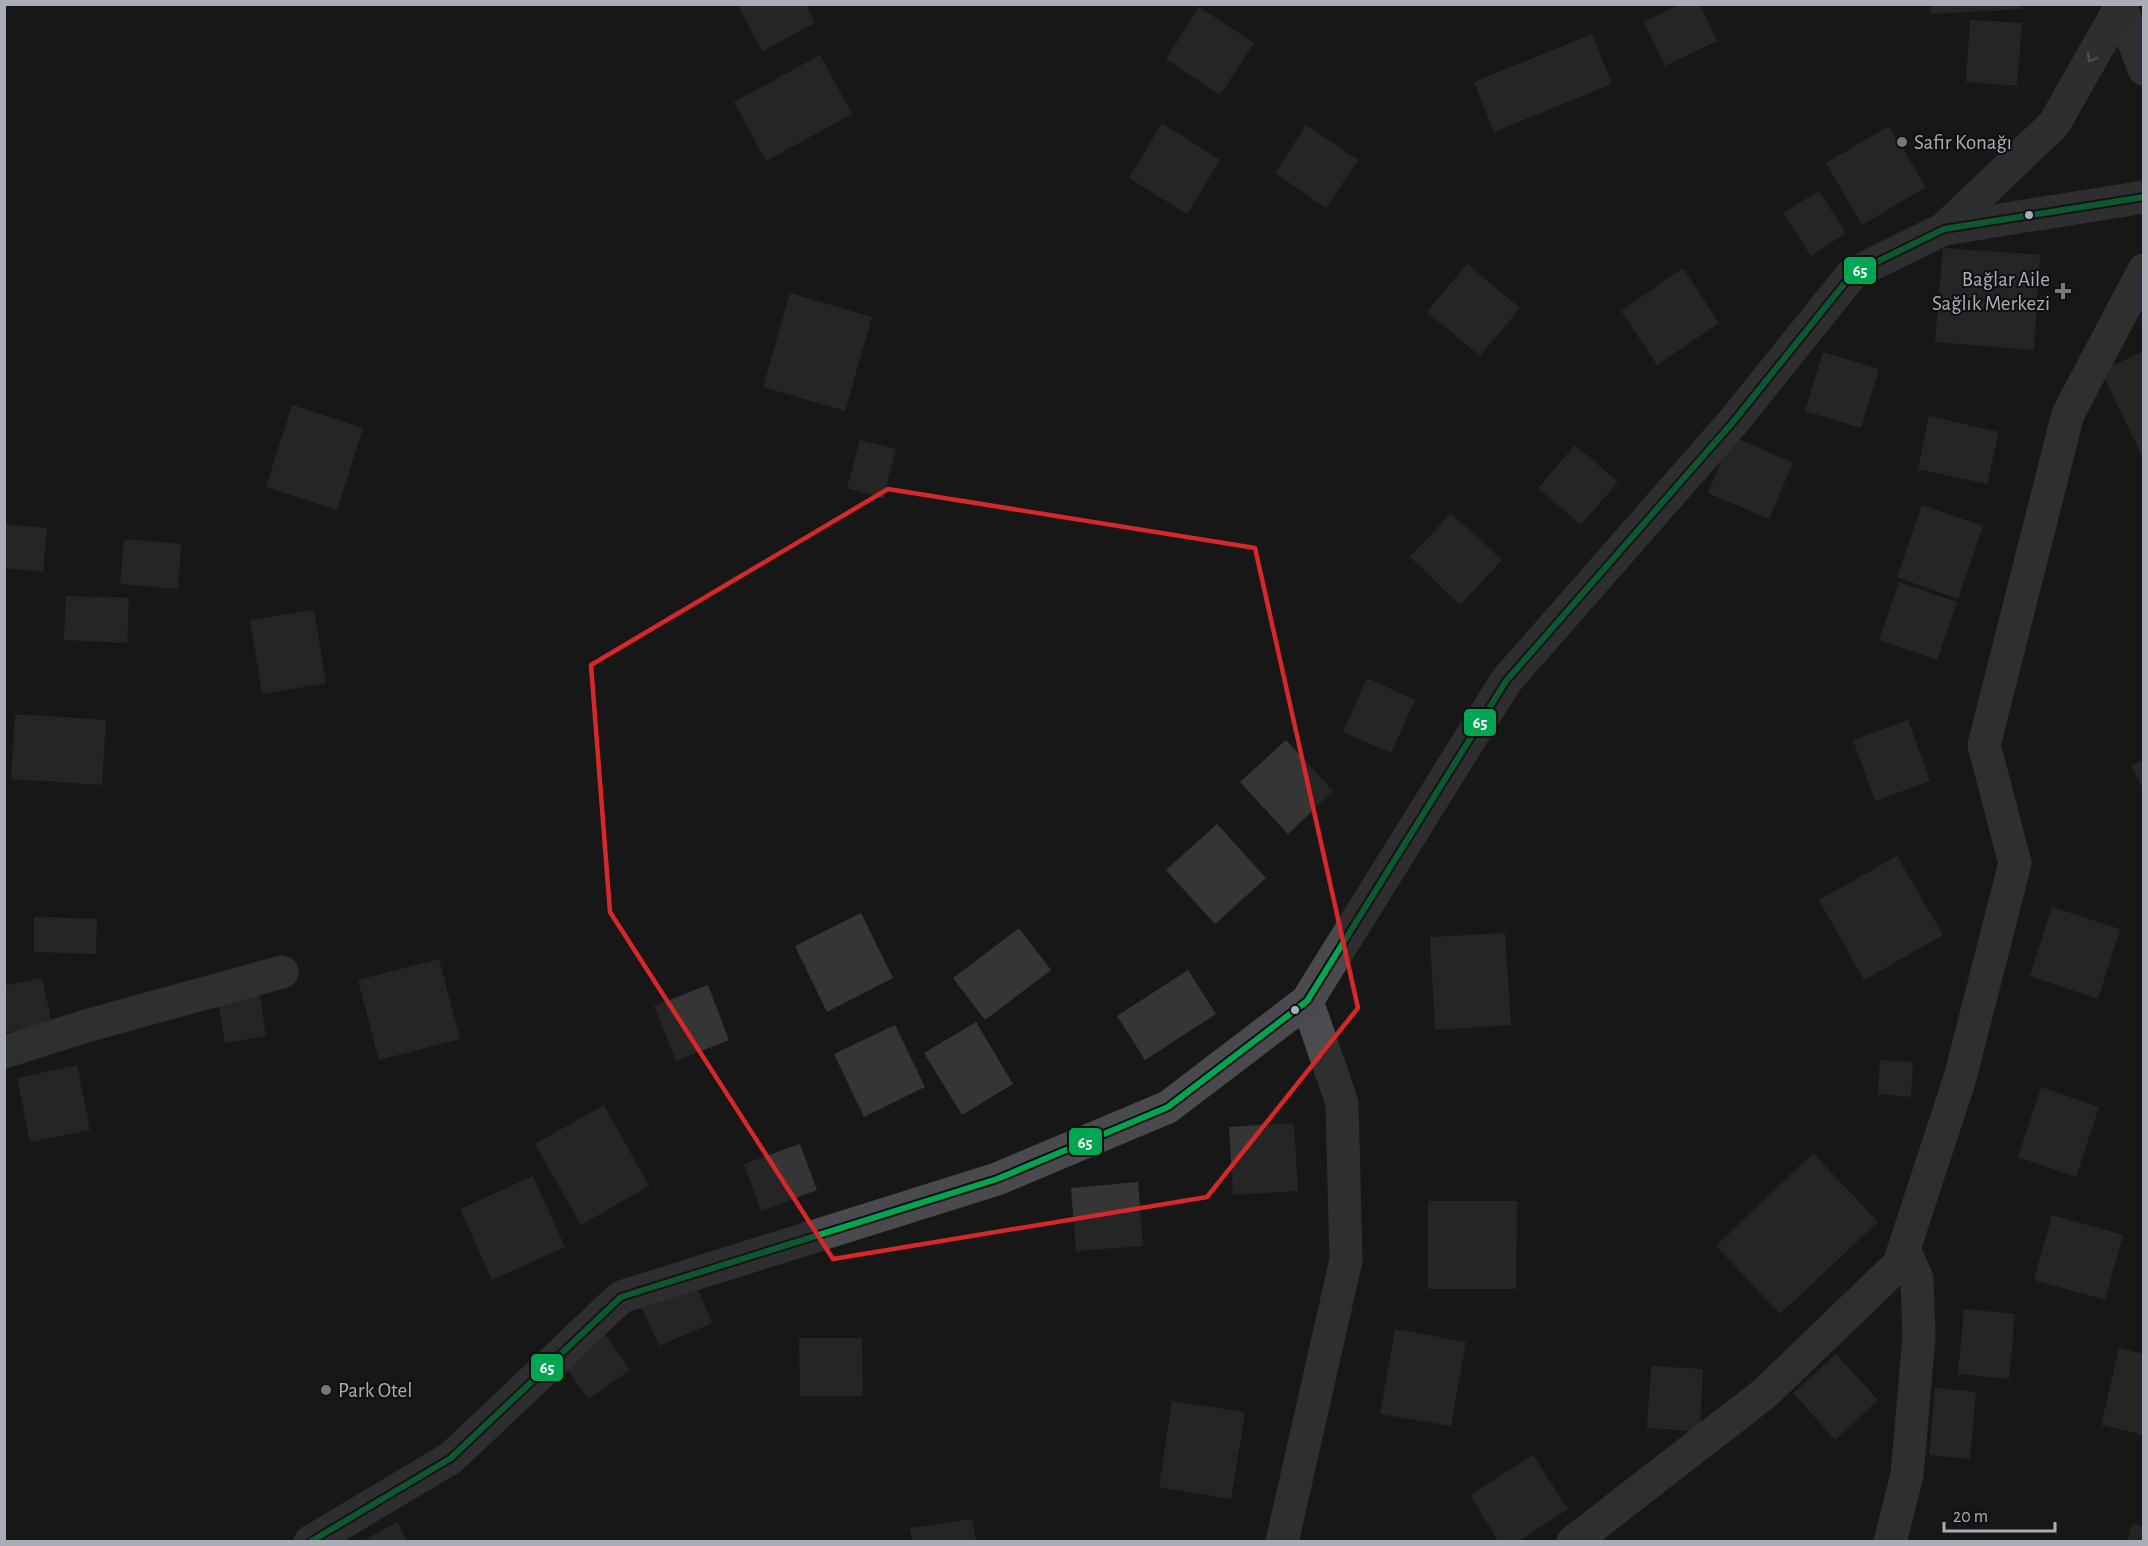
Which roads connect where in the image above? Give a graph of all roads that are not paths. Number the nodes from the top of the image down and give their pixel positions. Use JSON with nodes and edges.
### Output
{"nodes":[{"id":1,"x":2122,"y":6,"type":"edge"},
{"id":2,"x":2144,"y":69,"type":"edge"},
{"id":3,"x":2144,"y":197,"type":"edge"},
{"id":4,"x":1944,"y":229,"type":"junction"},
{"id":5,"x":2144,"y":270,"type":"edge"},
{"id":6,"x":282,"y":972,"type":"dead end"},
{"id":7,"x":1307,"y":1001,"type":"junction"},
{"id":8,"x":4,"y":1052,"type":"edge"},
{"id":9,"x":1904,"y":1249,"type":"junction"},
{"id":10,"x":310,"y":1542,"type":"edge"},
{"id":11,"x":1282,"y":1542,"type":"edge"},
{"id":12,"x":1573,"y":1542,"type":"edge"},
{"id":13,"x":1890,"y":1542,"type":"edge"}],
"edges":[{"from":1,"to":2,"type":"street"},
{"from":1,"to":4,"type":"street","one_way":true},
{"from":3,"to":4,"type":"street"},
{"from":4,"to":7,"type":"street"},
{"from":5,"to":9,"type":"street"},
{"from":6,"to":8,"type":"street"},
{"from":7,"to":10,"type":"street"},
{"from":7,"to":11,"type":"street"},
{"from":9,"to":12,"type":"street"},
{"from":9,"to":13,"type":"street"}]}
